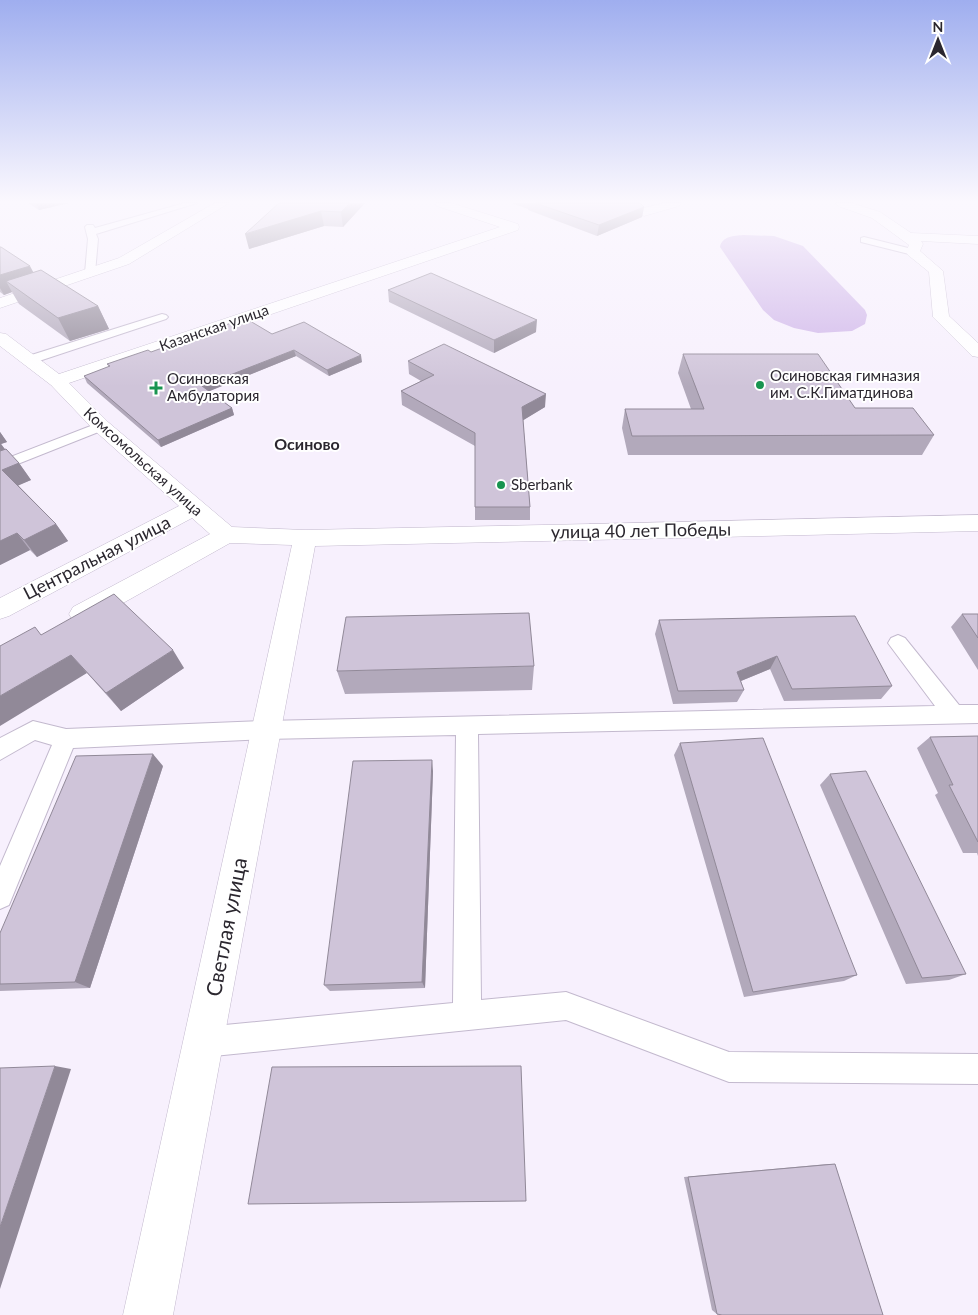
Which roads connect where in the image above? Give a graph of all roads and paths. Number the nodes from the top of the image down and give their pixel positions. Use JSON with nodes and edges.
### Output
{"nodes":[{"id":1,"x":91,"y":264,"type":"edge"},
{"id":2,"x":114,"y":264,"type":"edge"},
{"id":3,"x":402,"y":264,"type":"edge"},
{"id":4,"x":928,"y":264,"type":"edge"},
{"id":5,"x":90,"y":272,"type":"junction"},
{"id":6,"x":0,"y":303,"type":"edge"},
{"id":7,"x":162,"y":317,"type":"dead end"},
{"id":8,"x":0,"y":338,"type":"edge"},
{"id":9,"x":978,"y":352,"type":"edge"},
{"id":10,"x":29,"y":360,"type":"junction"},
{"id":11,"x":57,"y":381,"type":"junction"},
{"id":12,"x":101,"y":426,"type":"junction"},
{"id":13,"x":0,"y":466,"type":"edge"},
{"id":14,"x":193,"y":508,"type":"junction"},
{"id":15,"x":978,"y":523,"type":"edge"},
{"id":16,"x":226,"y":535,"type":"junction"},
{"id":17,"x":305,"y":538,"type":"junction"},
{"id":18,"x":0,"y":608,"type":"edge"},
{"id":19,"x":61,"y":626,"type":"edge"},
{"id":20,"x":898,"y":643,"type":"dead end"},
{"id":21,"x":953,"y":714,"type":"junction"},
{"id":22,"x":978,"y":714,"type":"edge"},
{"id":23,"x":467,"y":725,"type":"junction"},
{"id":24,"x":265,"y":730,"type":"junction"},
{"id":25,"x":66,"y":739,"type":"junction"},
{"id":26,"x":0,"y":750,"type":"edge"},
{"id":27,"x":0,"y":896,"type":"edge"},
{"id":28,"x":467,"y":1016,"type":"junction"},
{"id":29,"x":204,"y":1042,"type":"junction"},
{"id":30,"x":978,"y":1069,"type":"edge"},
{"id":31,"x":148,"y":1315,"type":"edge"}],
"edges":[{"from":1,"to":5,"type":"lane"},
{"from":2,"to":5,"type":"street"},
{"from":3,"to":11,"type":"street","name":"Казанская улица"},
{"from":4,"to":9,"type":"street"},
{"from":5,"to":6,"type":"street"},
{"from":7,"to":10,"type":"lane"},
{"from":8,"to":10,"type":"street","name":"Комсомольская улица"},
{"from":10,"to":11,"type":"street","name":"Комсомольская улица"},
{"from":11,"to":12,"type":"street","name":"Комсомольская улица"},
{"from":12,"to":13,"type":"lane"},
{"from":12,"to":14,"type":"street","name":"Комсомольская улица"},
{"from":14,"to":16,"type":"street","name":"Комсомольская улица"},
{"from":14,"to":18,"type":"street","name":"Центральная улица"},
{"from":15,"to":17,"type":"street","name":"улица 40 лет Победы"},
{"from":16,"to":17,"type":"street"},
{"from":16,"to":19,"type":"street"},
{"from":17,"to":24,"type":"street","name":"Светлая улица"},
{"from":20,"to":21,"type":"lane"},
{"from":21,"to":22,"type":"lane"},
{"from":21,"to":23,"type":"lane"},
{"from":23,"to":24,"type":"lane"},
{"from":23,"to":28,"type":"lane"},
{"from":24,"to":25,"type":"lane"},
{"from":24,"to":29,"type":"street","name":"Светлая улица"},
{"from":25,"to":26,"type":"lane"},
{"from":25,"to":27,"type":"lane"},
{"from":28,"to":29,"type":"lane"},
{"from":28,"to":30,"type":"lane"},
{"from":29,"to":31,"type":"street","name":"Светлая улица"}]}
